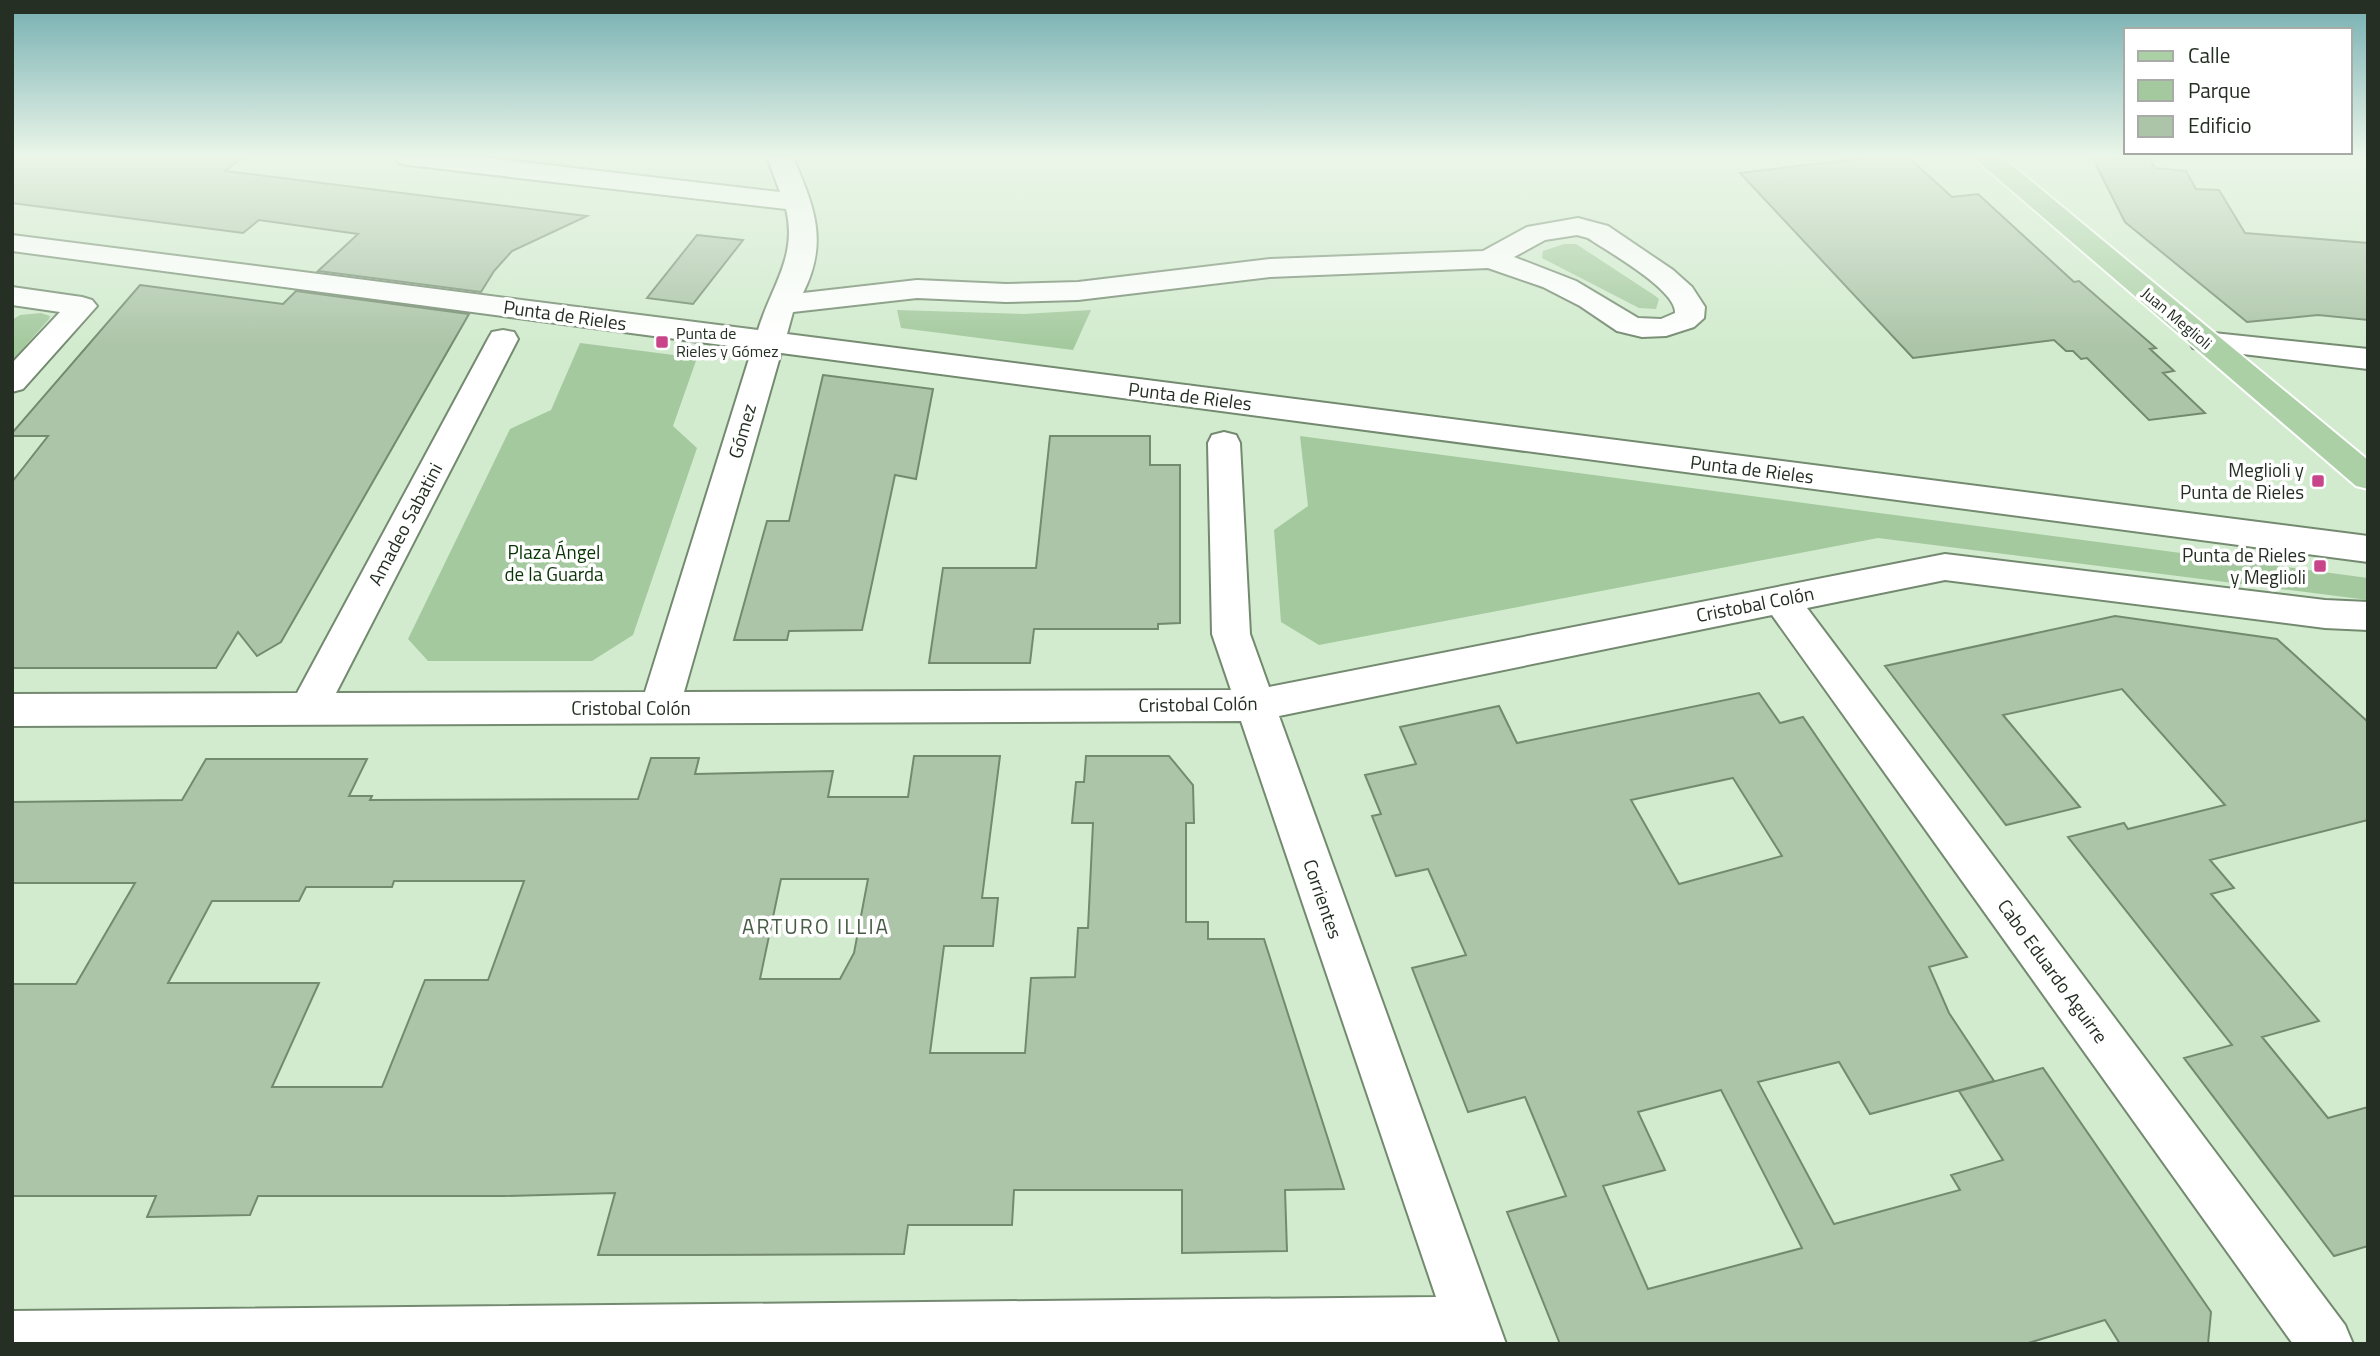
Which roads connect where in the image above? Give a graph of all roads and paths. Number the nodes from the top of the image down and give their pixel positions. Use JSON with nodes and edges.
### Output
{"nodes":[{"id":1,"x":804,"y":220,"type":"edge"},
{"id":2,"x":2061,"y":220,"type":"edge"},
{"id":3,"x":12,"y":243,"type":"edge"},
{"id":4,"x":1489,"y":259,"type":"junction"},
{"id":5,"x":12,"y":296,"type":"edge"},
{"id":6,"x":782,"y":304,"type":"junction"},
{"id":7,"x":503,"y":339,"type":"dead end"},
{"id":8,"x":769,"y":341,"type":"junction"},
{"id":9,"x":2204,"y":341,"type":"junction"},
{"id":10,"x":2368,"y":359,"type":"edge"},
{"id":11,"x":12,"y":382,"type":"edge"},
{"id":12,"x":1224,"y":443,"type":"dead end"},
{"id":13,"x":2368,"y":478,"type":"edge"},
{"id":14,"x":2368,"y":549,"type":"edge"},
{"id":15,"x":1780,"y":599,"type":"junction"},
{"id":16,"x":2364,"y":619,"type":"edge"},
{"id":17,"x":1255,"y":705,"type":"junction"},
{"id":18,"x":660,"y":708,"type":"junction"},
{"id":19,"x":308,"y":709,"type":"junction"},
{"id":20,"x":12,"y":710,"type":"edge"},
{"id":21,"x":1476,"y":1334,"type":"edge"},
{"id":22,"x":12,"y":1338,"type":"edge"},
{"id":23,"x":2326,"y":1344,"type":"edge"}],
"edges":[{"from":1,"to":6,"type":"street","name":"Gómez"},
{"from":2,"to":9,"type":"main road","name":"Juan Meglioli"},
{"from":3,"to":8,"type":"street","name":"Punta de Rieles"},
{"from":4,"to":4,"type":"street"},
{"from":4,"to":6,"type":"street"},
{"from":5,"to":11,"type":"street"},
{"from":6,"to":8,"type":"street","name":"Gómez"},
{"from":7,"to":19,"type":"street","name":"Amadeo Sabatini"},
{"from":8,"to":14,"type":"street","name":"Punta de Rieles"},
{"from":8,"to":18,"type":"street","name":"Gómez"},
{"from":9,"to":10,"type":"street"},
{"from":9,"to":13,"type":"main road","name":"Juan Meglioli"},
{"from":12,"to":17,"type":"street","name":"Corrientes"},
{"from":15,"to":16,"type":"street","name":"Cristobal Colón"},
{"from":15,"to":17,"type":"street","name":"Cristobal Colón"},
{"from":15,"to":23,"type":"street","name":"Cabo Eduardo Aguirre"},
{"from":17,"to":18,"type":"street","name":"Cristobal Colón"},
{"from":17,"to":21,"type":"street","name":"Corrientes"},
{"from":18,"to":19,"type":"street","name":"Cristobal Colón"},
{"from":19,"to":20,"type":"street","name":"Cristobal Colón"},
{"from":21,"to":22,"type":"street"}]}
